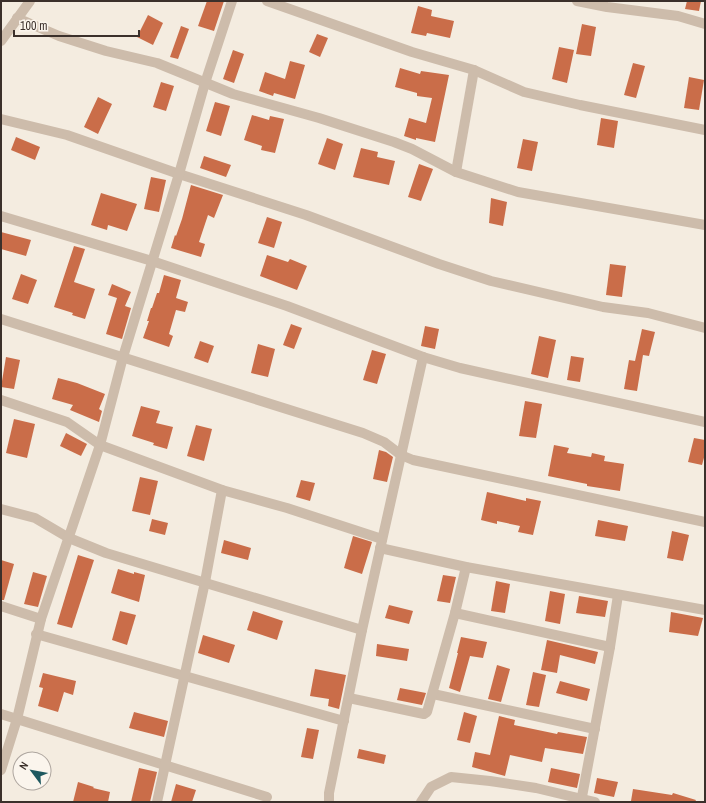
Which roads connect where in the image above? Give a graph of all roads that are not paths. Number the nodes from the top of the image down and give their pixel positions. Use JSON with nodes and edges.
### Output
{"nodes":[{"id":1,"x":30,"y":1,"type":"edge"},
{"id":2,"x":232,"y":1,"type":"edge"},
{"id":3,"x":267,"y":1,"type":"edge"},
{"id":4,"x":577,"y":1,"type":"edge"},
{"id":5,"x":17,"y":18,"type":"junction"},
{"id":6,"x":705,"y":24,"type":"edge"},
{"id":7,"x":1,"y":41,"type":"edge"},
{"id":8,"x":474,"y":70,"type":"junction"},
{"id":9,"x":205,"y":83,"type":"junction"},
{"id":10,"x":1,"y":119,"type":"edge"},
{"id":11,"x":705,"y":130,"type":"edge"},
{"id":12,"x":456,"y":172,"type":"junction"},
{"id":13,"x":179,"y":174,"type":"junction"},
{"id":14,"x":1,"y":216,"type":"edge"},
{"id":15,"x":705,"y":225,"type":"edge"},
{"id":16,"x":152,"y":261,"type":"junction"},
{"id":17,"x":1,"y":319,"type":"edge"},
{"id":18,"x":705,"y":328,"type":"edge"},
{"id":19,"x":122,"y":357,"type":"junction"},
{"id":20,"x":423,"y":357,"type":"junction"},
{"id":21,"x":1,"y":400,"type":"edge"},
{"id":22,"x":705,"y":422,"type":"edge"},
{"id":23,"x":100,"y":445,"type":"junction"},
{"id":24,"x":401,"y":455,"type":"junction"},
{"id":25,"x":222,"y":490,"type":"junction"},
{"id":26,"x":1,"y":509,"type":"edge"},
{"id":27,"x":705,"y":522,"type":"edge"},
{"id":28,"x":69,"y":538,"type":"junction"},
{"id":29,"x":381,"y":544,"type":"junction"},
{"id":30,"x":466,"y":567,"type":"junction"},
{"id":31,"x":205,"y":582,"type":"junction"},
{"id":32,"x":618,"y":595,"type":"junction"},
{"id":33,"x":1,"y":606,"type":"edge"},
{"id":34,"x":705,"y":610,"type":"edge"},
{"id":35,"x":455,"y":613,"type":"junction"},
{"id":36,"x":41,"y":618,"type":"junction"},
{"id":37,"x":362,"y":630,"type":"junction"},
{"id":38,"x":36,"y":634,"type":"junction"},
{"id":39,"x":610,"y":647,"type":"junction"},
{"id":40,"x":185,"y":676,"type":"junction"},
{"id":41,"x":433,"y":694,"type":"junction"},
{"id":42,"x":349,"y":698,"type":"junction"},
{"id":43,"x":1,"y":714,"type":"edge"},
{"id":44,"x":17,"y":719,"type":"junction"},
{"id":45,"x":344,"y":720,"type":"junction"},
{"id":46,"x":595,"y":729,"type":"junction"},
{"id":47,"x":165,"y":764,"type":"junction"},
{"id":48,"x":1,"y":770,"type":"edge"},
{"id":49,"x":267,"y":797,"type":"dead end"},
{"id":50,"x":582,"y":800,"type":"edge"},
{"id":51,"x":157,"y":802,"type":"edge"},
{"id":52,"x":329,"y":802,"type":"edge"},
{"id":53,"x":421,"y":802,"type":"edge"},
{"id":54,"x":595,"y":802,"type":"edge"}],
"edges":[{"from":1,"to":5,"type":"street"},
{"from":2,"to":9,"type":"street"},
{"from":3,"to":8,"type":"street"},
{"from":4,"to":6,"type":"street"},
{"from":5,"to":7,"type":"street"},
{"from":5,"to":9,"type":"street"},
{"from":8,"to":11,"type":"street"},
{"from":8,"to":12,"type":"street"},
{"from":9,"to":12,"type":"street"},
{"from":9,"to":13,"type":"street"},
{"from":10,"to":13,"type":"street"},
{"from":12,"to":15,"type":"street"},
{"from":13,"to":16,"type":"street"},
{"from":13,"to":18,"type":"street"},
{"from":14,"to":16,"type":"street"},
{"from":16,"to":19,"type":"street"},
{"from":16,"to":20,"type":"street"},
{"from":17,"to":19,"type":"street"},
{"from":19,"to":23,"type":"street"},
{"from":19,"to":24,"type":"street"},
{"from":20,"to":22,"type":"street"},
{"from":20,"to":24,"type":"street"},
{"from":21,"to":23,"type":"street"},
{"from":23,"to":25,"type":"street"},
{"from":23,"to":28,"type":"street"},
{"from":24,"to":27,"type":"street"},
{"from":24,"to":29,"type":"street"},
{"from":25,"to":29,"type":"street"},
{"from":25,"to":31,"type":"street"},
{"from":26,"to":28,"type":"street"},
{"from":28,"to":31,"type":"street"},
{"from":28,"to":36,"type":"street"},
{"from":29,"to":30,"type":"street"},
{"from":29,"to":37,"type":"street"},
{"from":30,"to":32,"type":"street"},
{"from":30,"to":35,"type":"street"},
{"from":31,"to":37,"type":"street"},
{"from":31,"to":40,"type":"street"},
{"from":32,"to":34,"type":"street"},
{"from":32,"to":39,"type":"street"},
{"from":33,"to":36,"type":"street"},
{"from":35,"to":39,"type":"street"},
{"from":35,"to":41,"type":"street"},
{"from":36,"to":38,"type":"street"},
{"from":37,"to":42,"type":"street"},
{"from":38,"to":40,"type":"street"},
{"from":38,"to":44,"type":"street"},
{"from":39,"to":46,"type":"street"},
{"from":40,"to":45,"type":"street"},
{"from":40,"to":47,"type":"street"},
{"from":41,"to":42,"type":"street"},
{"from":41,"to":46,"type":"street"},
{"from":42,"to":45,"type":"street"},
{"from":43,"to":44,"type":"street"},
{"from":44,"to":47,"type":"street"},
{"from":44,"to":48,"type":"street"},
{"from":45,"to":52,"type":"street"},
{"from":46,"to":50,"type":"street"},
{"from":47,"to":49,"type":"street"},
{"from":47,"to":51,"type":"street"},
{"from":50,"to":53,"type":"street"},
{"from":50,"to":54,"type":"street"}]}
